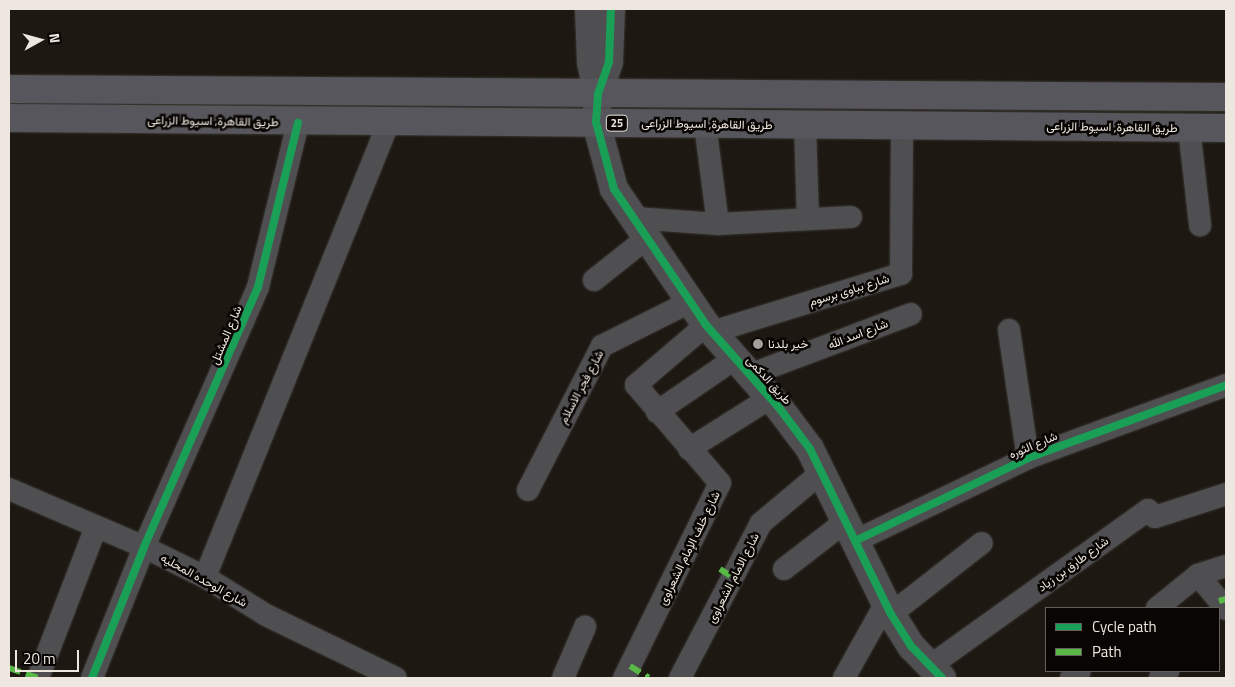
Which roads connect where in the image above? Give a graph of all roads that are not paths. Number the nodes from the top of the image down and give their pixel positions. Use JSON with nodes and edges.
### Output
{"nodes":[{"id":1,"x":589,"y":9,"type":"edge"},
{"id":2,"x":611,"y":9,"type":"edge"},
{"id":3,"x":600,"y":45,"type":"junction"},
{"id":4,"x":9,"y":89,"type":"edge"},
{"id":5,"x":598,"y":94,"type":"junction"},
{"id":6,"x":1226,"y":97,"type":"edge"},
{"id":7,"x":9,"y":118,"type":"edge"},
{"id":8,"x":390,"y":121,"type":"junction"},
{"id":9,"x":596,"y":122,"type":"junction"},
{"id":10,"x":298,"y":123,"type":"junction"},
{"id":11,"x":705,"y":124,"type":"junction"},
{"id":12,"x":805,"y":124,"type":"junction"},
{"id":13,"x":902,"y":125,"type":"junction"},
{"id":14,"x":1189,"y":128,"type":"junction"},
{"id":15,"x":1226,"y":128,"type":"edge"},
{"id":16,"x":851,"y":217,"type":"dead end"},
{"id":17,"x":808,"y":219,"type":"junction"},
{"id":18,"x":718,"y":224,"type":"junction"},
{"id":19,"x":1200,"y":225,"type":"dead end"},
{"id":20,"x":641,"y":228,"type":"junction"},
{"id":21,"x":594,"y":280,"type":"dead end"},
{"id":22,"x":690,"y":302,"type":"junction"},
{"id":23,"x":912,"y":314,"type":"dead end"},
{"id":24,"x":709,"y":328,"type":"junction"},
{"id":25,"x":1008,"y":330,"type":"dead end"},
{"id":26,"x":741,"y":367,"type":"junction"},
{"id":27,"x":1226,"y":385,"type":"edge"},
{"id":28,"x":770,"y":398,"type":"junction"},
{"id":29,"x":657,"y":412,"type":"junction"},
{"id":30,"x":689,"y":449,"type":"junction"},
{"id":31,"x":1028,"y":458,"type":"junction"},
{"id":32,"x":823,"y":471,"type":"junction"},
{"id":33,"x":9,"y":489,"type":"edge"},
{"id":34,"x":528,"y":490,"type":"dead end"},
{"id":35,"x":1226,"y":494,"type":"edge"},
{"id":36,"x":96,"y":527,"type":"junction"},
{"id":37,"x":851,"y":531,"type":"junction"},
{"id":38,"x":982,"y":542,"type":"dead end"},
{"id":39,"x":144,"y":547,"type":"junction"},
{"id":40,"x":1226,"y":566,"type":"edge"},
{"id":41,"x":784,"y":569,"type":"dead end"},
{"id":42,"x":1198,"y":576,"type":"junction"},
{"id":43,"x":205,"y":577,"type":"junction"},
{"id":44,"x":1158,"y":607,"type":"edge"},
{"id":45,"x":888,"y":609,"type":"junction"},
{"id":46,"x":1226,"y":609,"type":"edge"},
{"id":47,"x":585,"y":626,"type":"dead end"},
{"id":48,"x":936,"y":672,"type":"edge"},
{"id":49,"x":38,"y":678,"type":"edge"},
{"id":50,"x":92,"y":678,"type":"edge"},
{"id":51,"x":396,"y":678,"type":"edge"},
{"id":52,"x":563,"y":678,"type":"edge"},
{"id":53,"x":624,"y":678,"type":"edge"},
{"id":54,"x":680,"y":678,"type":"edge"},
{"id":55,"x":844,"y":678,"type":"edge"}],
"edges":[{"from":1,"to":3,"type":"street"},
{"from":2,"to":3,"type":"street"},
{"from":3,"to":5,"type":"street","name":"طريق الدكمى"},
{"from":4,"to":5,"type":"highway"},
{"from":5,"to":6,"type":"highway"},
{"from":5,"to":9,"type":"street","name":"طريق الدكمى"},
{"from":7,"to":10,"type":"highway","name":"طريق القاهرة, اسيوط الزراعى","number":"25"},
{"from":8,"to":9,"type":"highway","name":"طريق القاهرة, اسيوط الزراعى","number":"25"},
{"from":8,"to":10,"type":"highway","name":"طريق القاهرة, اسيوط الزراعى","number":"25"},
{"from":8,"to":43,"type":"street"},
{"from":9,"to":11,"type":"highway","name":"طريق القاهرة, اسيوط الزراعى","number":"25"},
{"from":9,"to":20,"type":"street","name":"طريق الدكمى"},
{"from":10,"to":39,"type":"street","name":"شارع المشتل"},
{"from":11,"to":12,"type":"highway","name":"طريق القاهرة, اسيوط الزراعى","number":"25"},
{"from":11,"to":18,"type":"street"},
{"from":12,"to":13,"type":"highway","name":"طريق القاهرة, اسيوط الزراعى","number":"25"},
{"from":12,"to":17,"type":"street"},
{"from":13,"to":14,"type":"highway","name":"طريق القاهرة, اسيوط الزراعى","number":"25"},
{"from":13,"to":24,"type":"street","name":"شارع بباوى برسوم"},
{"from":14,"to":15,"type":"highway","name":"طريق القاهرة, اسيوط الزراعى","number":"25"},
{"from":14,"to":19,"type":"street"},
{"from":16,"to":17,"type":"street"},
{"from":17,"to":18,"type":"street"},
{"from":18,"to":20,"type":"street"},
{"from":20,"to":21,"type":"street"},
{"from":20,"to":22,"type":"street","name":"طريق الدكمى"},
{"from":22,"to":24,"type":"street","name":"طريق الدكمى"},
{"from":22,"to":34,"type":"street","name":"شارع فجر الاسلام"},
{"from":23,"to":26,"type":"street","name":"شارع اسد الله"},
{"from":24,"to":26,"type":"street","name":"طريق الدكمى"},
{"from":24,"to":29,"type":"street","name":"شارع خلف الإمام الشعراوى"},
{"from":25,"to":31,"type":"street"},
{"from":26,"to":28,"type":"street","name":"طريق الدكمى"},
{"from":26,"to":29,"type":"street","name":"شارع اسد الله"},
{"from":27,"to":31,"type":"street","name":"شارع الثوره"},
{"from":28,"to":30,"type":"street"},
{"from":28,"to":32,"type":"street","name":"طريق الدكمى"},
{"from":29,"to":30,"type":"street","name":"شارع خلف الإمام الشعراوى"},
{"from":30,"to":53,"type":"street","name":"شارع خلف الإمام الشعراوى"},
{"from":31,"to":37,"type":"street","name":"شارع الثوره"},
{"from":32,"to":37,"type":"street","name":"طريق الدكمى"},
{"from":32,"to":54,"type":"street","name":"شارع الامام الشعراوى"},
{"from":33,"to":36,"type":"street","name":"شارع الوحده المحليه"},
{"from":35,"to":48,"type":"street","name":"شارع طارق بن زياد"},
{"from":36,"to":39,"type":"street","name":"شارع الوحده المحليه"},
{"from":36,"to":49,"type":"street"},
{"from":37,"to":41,"type":"street","name":"شارع الثوره"},
{"from":37,"to":45,"type":"street","name":"طريق الدكمى"},
{"from":38,"to":45,"type":"street"},
{"from":39,"to":43,"type":"street","name":"شارع الوحده المحليه"},
{"from":39,"to":50,"type":"street","name":"شارع المشتل"},
{"from":40,"to":42,"type":"street"},
{"from":42,"to":44,"type":"street"},
{"from":42,"to":46,"type":"street"},
{"from":43,"to":51,"type":"street","name":"شارع الوحده المحليه"},
{"from":45,"to":48,"type":"street","name":"طريق الدكمى"},
{"from":45,"to":55,"type":"street"},
{"from":47,"to":52,"type":"street"}]}
